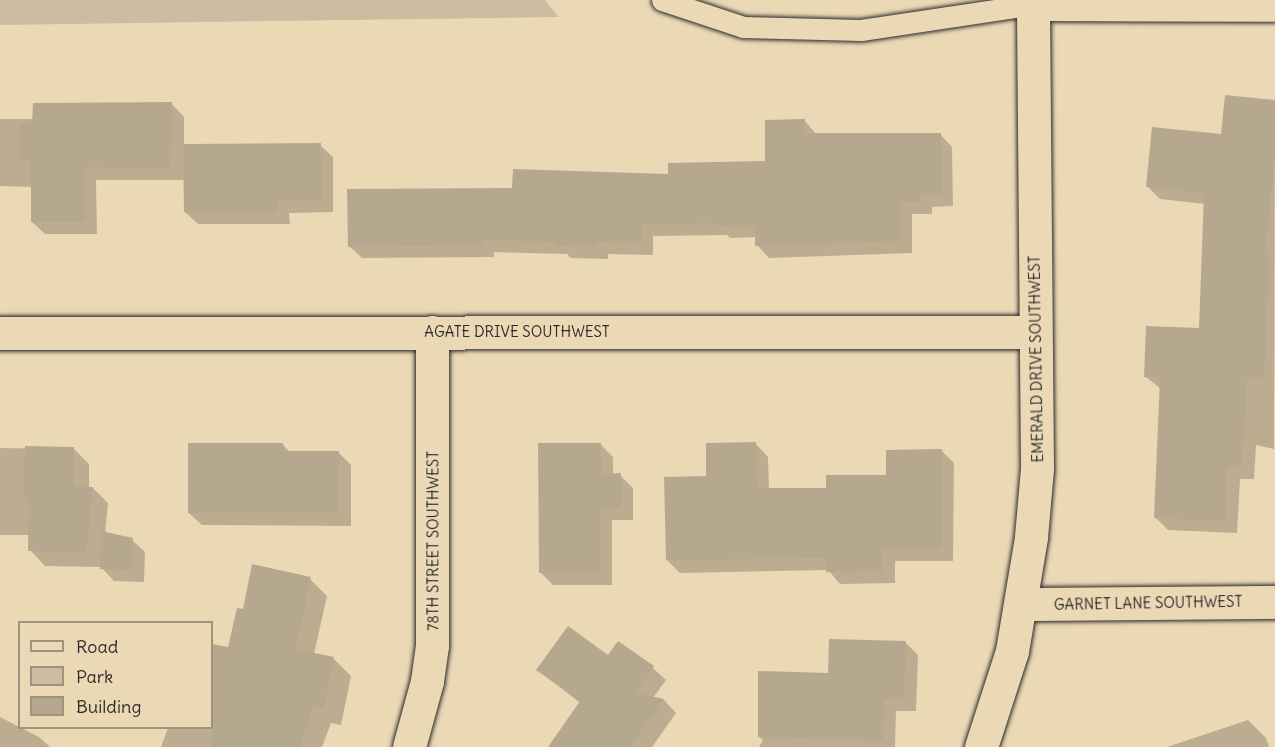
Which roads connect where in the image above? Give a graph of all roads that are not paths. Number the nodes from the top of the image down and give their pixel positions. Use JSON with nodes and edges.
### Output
{"nodes":[{"id":1,"x":662,"y":0,"type":"edge"},
{"id":2,"x":1033,"y":2,"type":"edge"},
{"id":3,"x":1275,"y":5,"type":"edge"},
{"id":4,"x":432,"y":332,"type":"junction"},
{"id":5,"x":1035,"y":332,"type":"junction"},
{"id":6,"x":0,"y":333,"type":"edge"},
{"id":7,"x":1275,"y":602,"type":"edge"},
{"id":8,"x":1021,"y":604,"type":"junction"},
{"id":9,"x":409,"y":747,"type":"edge"},
{"id":10,"x":981,"y":747,"type":"edge"}],
"edges":[{"from":1,"to":2,"type":"lane"},
{"from":2,"to":3,"type":"street"},
{"from":2,"to":5,"type":"street","name":"EMERALD DRIVE SOUTHWEST"},
{"from":4,"to":5,"type":"street","name":"AGATE DRIVE SOUTHWEST"},
{"from":4,"to":6,"type":"street","name":"AGATE DRIVE SOUTHWEST"},
{"from":4,"to":9,"type":"street","name":"78TH STREET SOUTHWEST"},
{"from":5,"to":8,"type":"street","name":"EMERALD DRIVE SOUTHWEST"},
{"from":7,"to":8,"type":"street","name":"GARNET LANE SOUTHWEST"},
{"from":8,"to":10,"type":"street","name":"EMERALD DRIVE SOUTHWEST"}]}
